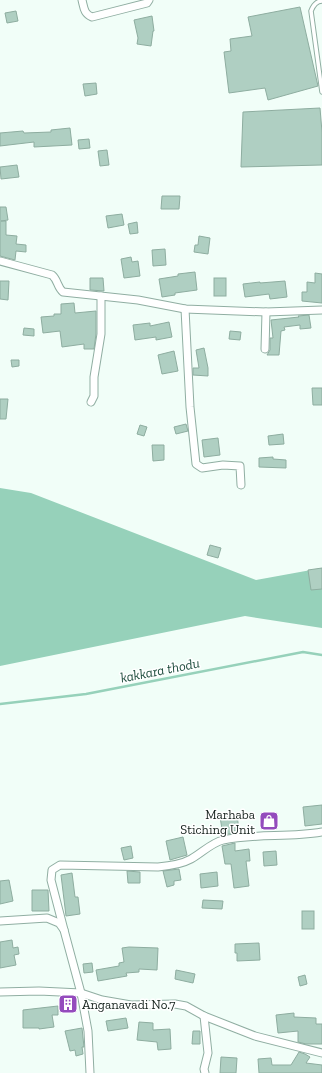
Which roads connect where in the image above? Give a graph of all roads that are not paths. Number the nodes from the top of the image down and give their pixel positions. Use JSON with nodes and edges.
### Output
{"nodes":[{"id":1,"x":82,"y":0,"type":"edge"},
{"id":2,"x":149,"y":0,"type":"edge"},
{"id":3,"x":322,"y":1,"type":"edge"},
{"id":4,"x":322,"y":92,"type":"edge"},
{"id":5,"x":0,"y":261,"type":"edge"},
{"id":6,"x":101,"y":296,"type":"junction"},
{"id":7,"x":185,"y":309,"type":"junction"},
{"id":8,"x":322,"y":310,"type":"edge"},
{"id":9,"x":266,"y":312,"type":"junction"},
{"id":10,"x":265,"y":349,"type":"dead end"},
{"id":11,"x":91,"y":402,"type":"dead end"},
{"id":12,"x":241,"y":485,"type":"dead end"},
{"id":13,"x":322,"y":832,"type":"edge"},
{"id":14,"x":0,"y":921,"type":"edge"},
{"id":15,"x":64,"y":930,"type":"junction"},
{"id":16,"x":0,"y":992,"type":"edge"},
{"id":17,"x":81,"y":993,"type":"junction"},
{"id":18,"x":204,"y":1016,"type":"junction"},
{"id":19,"x":322,"y":1053,"type":"edge"},
{"id":20,"x":90,"y":1073,"type":"edge"},
{"id":21,"x":205,"y":1073,"type":"edge"}],
"edges":[{"from":1,"to":2,"type":"street"},
{"from":3,"to":4,"type":"lane"},
{"from":5,"to":6,"type":"street"},
{"from":6,"to":7,"type":"street"},
{"from":6,"to":11,"type":"street"},
{"from":7,"to":9,"type":"street"},
{"from":7,"to":12,"type":"street"},
{"from":8,"to":9,"type":"street"},
{"from":9,"to":10,"type":"street"},
{"from":13,"to":15,"type":"street"},
{"from":14,"to":15,"type":"street"},
{"from":15,"to":17,"type":"street"},
{"from":16,"to":17,"type":"street"},
{"from":17,"to":18,"type":"street"},
{"from":17,"to":20,"type":"street"},
{"from":18,"to":19,"type":"street"},
{"from":18,"to":21,"type":"street"}]}
